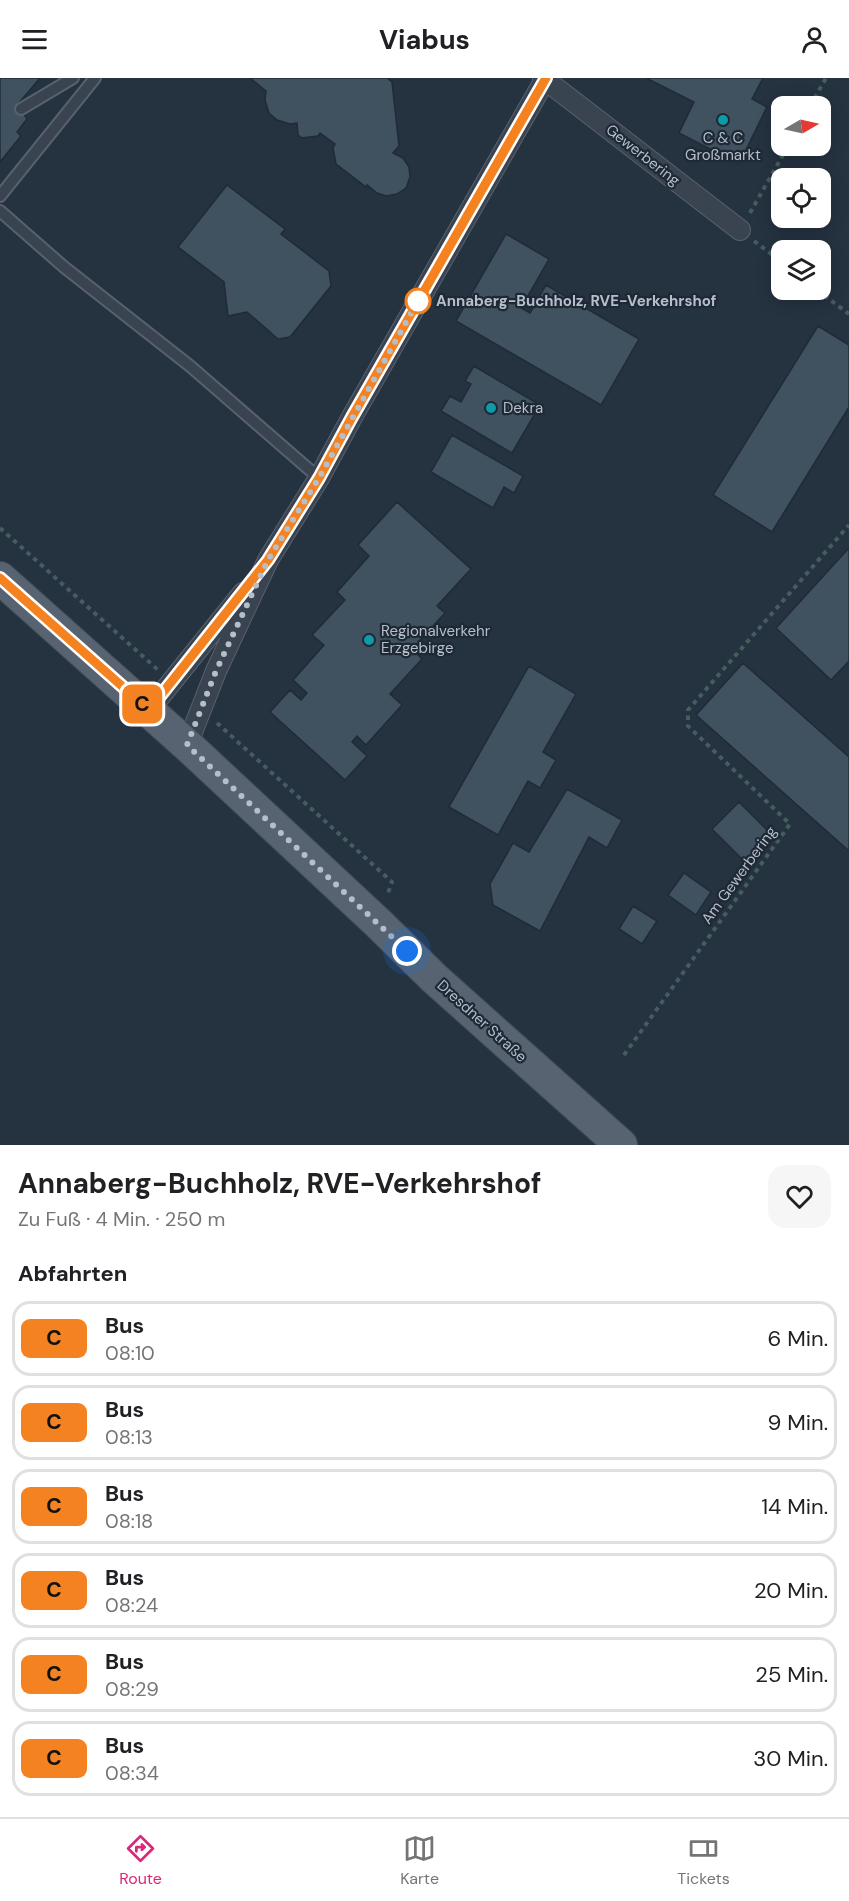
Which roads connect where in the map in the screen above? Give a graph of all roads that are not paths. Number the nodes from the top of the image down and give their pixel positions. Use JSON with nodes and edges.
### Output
{"nodes":[{"id":1,"x":73,"y":78,"type":"edge"},
{"id":2,"x":95,"y":78,"type":"edge"},
{"id":3,"x":545,"y":79,"type":"edge"},
{"id":4,"x":21,"y":109,"type":"dead end"},
{"id":5,"x":0,"y":196,"type":"edge"},
{"id":6,"x":0,"y":211,"type":"edge"},
{"id":7,"x":740,"y":230,"type":"road end"},
{"id":8,"x":319,"y":478,"type":"junction"},
{"id":9,"x":268,"y":560,"type":"junction"},
{"id":10,"x":0,"y":578,"type":"edge"},
{"id":11,"x":149,"y":710,"type":"junction"},
{"id":12,"x":187,"y":745,"type":"junction"},
{"id":13,"x":621,"y":1145,"type":"edge"}],
"edges":[{"from":1,"to":4,"type":"lane"},
{"from":2,"to":5,"type":"lane"},
{"from":3,"to":7,"type":"street","name":"Gewerbering"},
{"from":3,"to":8,"type":"street","name":"Gewerbering"},
{"from":6,"to":8,"type":"lane"},
{"from":8,"to":9,"type":"street","name":"Gewerbering"},
{"from":9,"to":11,"type":"street","name":"Gewerbering"},
{"from":9,"to":12,"type":"street","name":"Gewerbering"},
{"from":10,"to":11,"type":"main road","name":"Dresdner Straße"},
{"from":11,"to":12,"type":"main road","name":"Dresdner Straße"},
{"from":12,"to":13,"type":"main road","name":"Dresdner Straße"}]}
